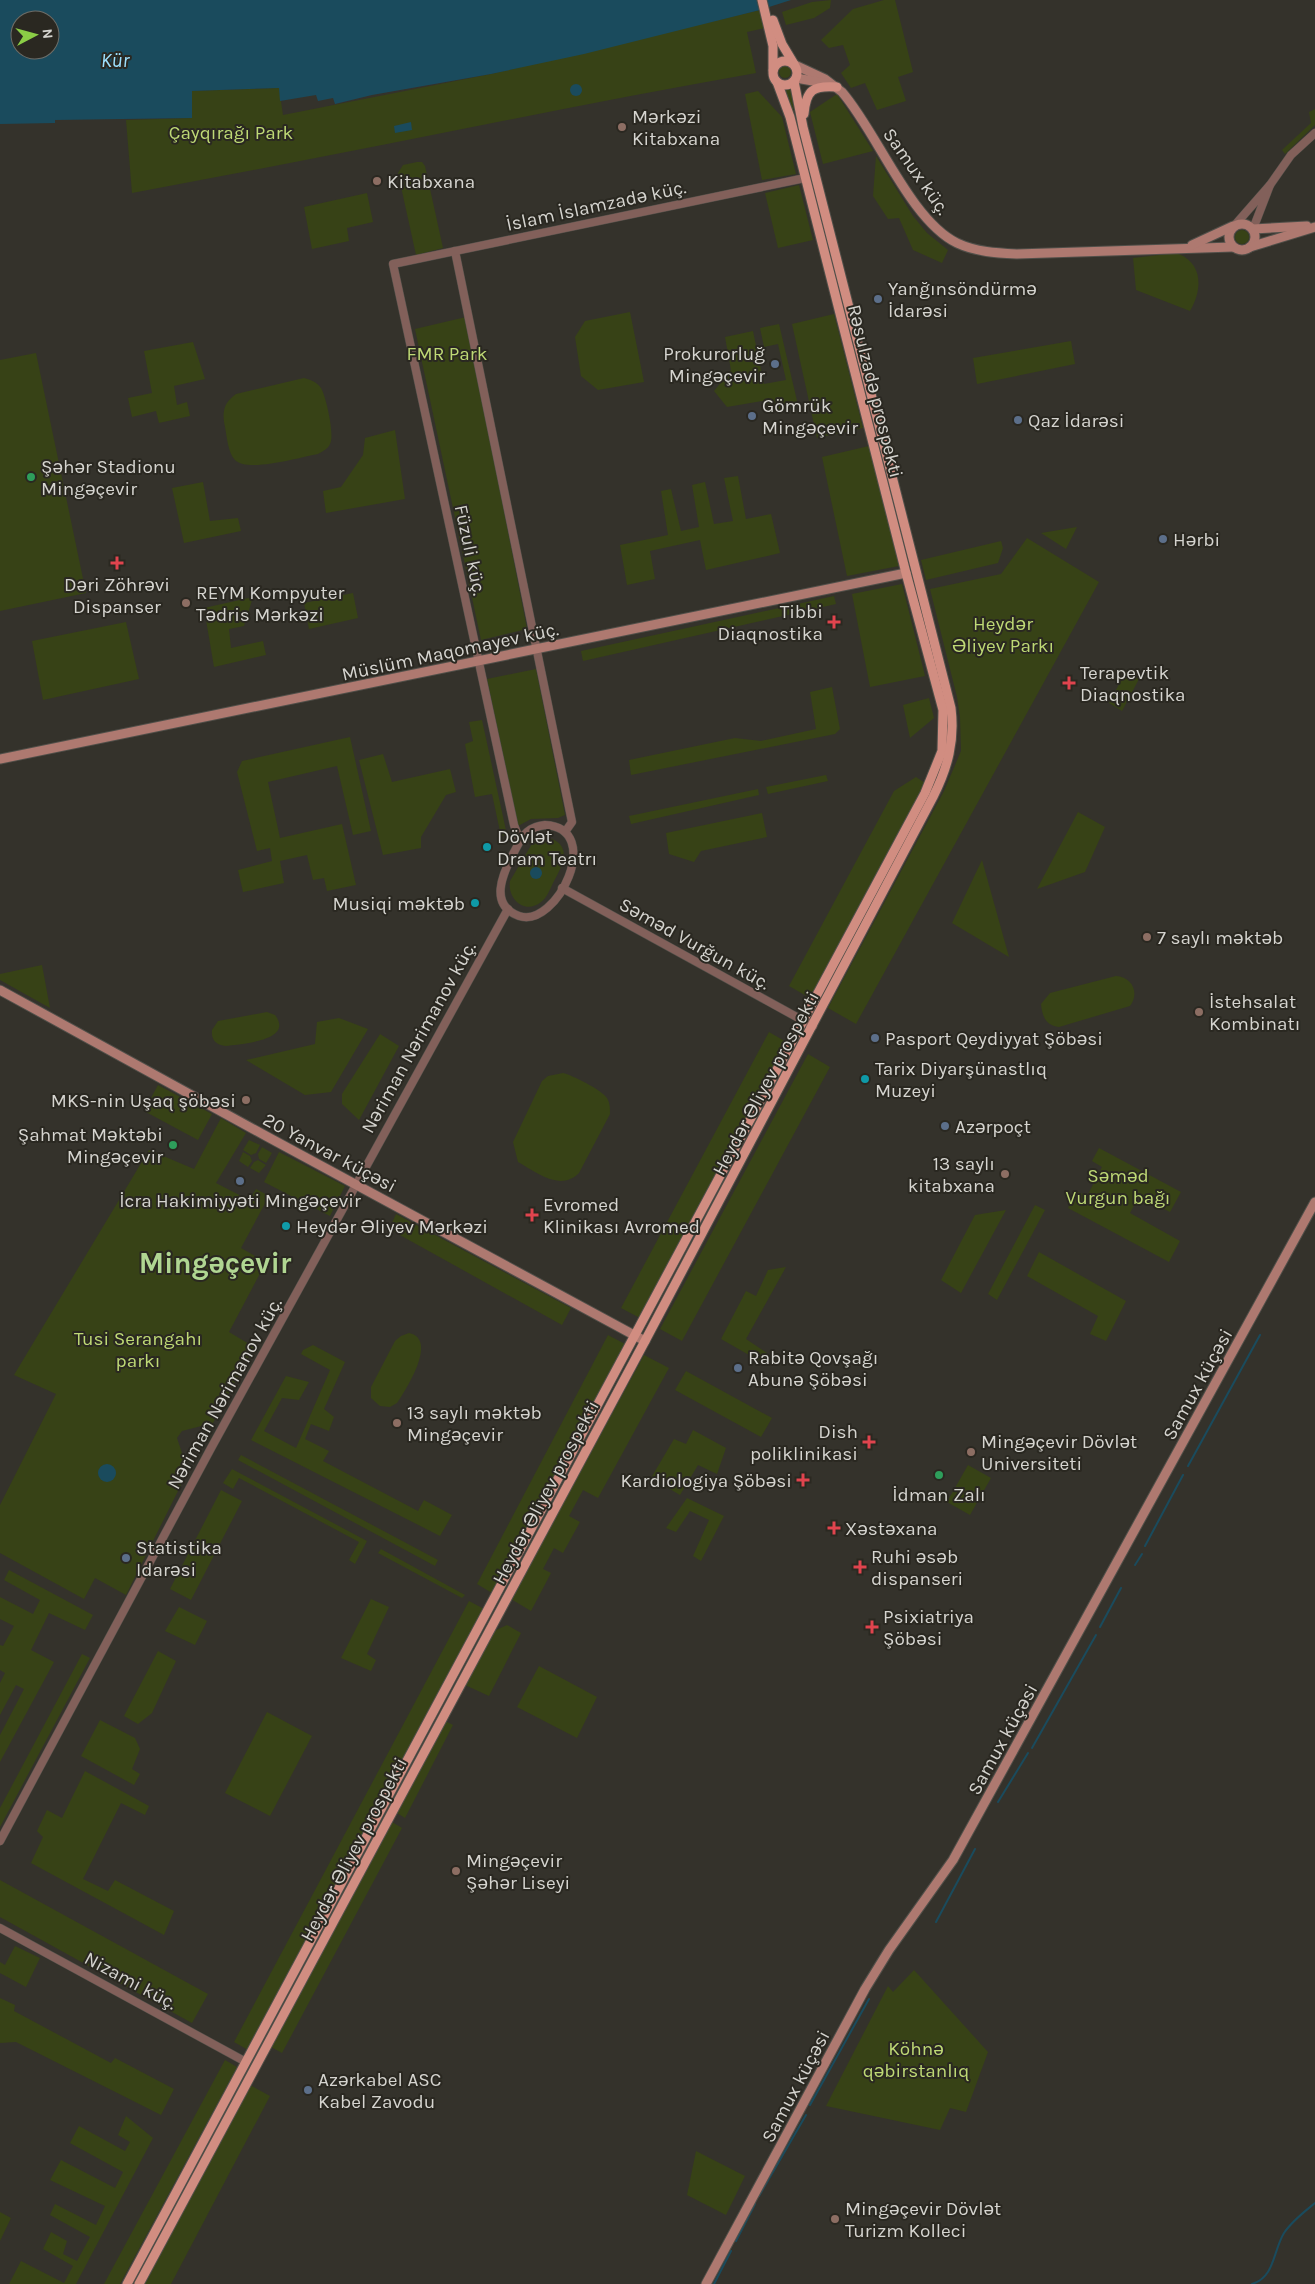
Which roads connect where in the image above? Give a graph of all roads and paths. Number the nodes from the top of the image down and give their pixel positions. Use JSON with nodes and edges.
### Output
{"nodes":[{"id":1,"x":762,"y":0,"type":"edge"},
{"id":2,"x":768,"y":0,"type":"edge"},
{"id":3,"x":772,"y":26,"type":"junction"},
{"id":4,"x":795,"y":65,"type":"junction"},
{"id":5,"x":773,"y":70,"type":"junction"},
{"id":6,"x":795,"y":80,"type":"junction"},
{"id":7,"x":777,"y":82,"type":"junction"},
{"id":8,"x":837,"y":87,"type":"junction"},
{"id":9,"x":803,"y":127,"type":"junction"},
{"id":10,"x":1315,"y":133,"type":"edge"},
{"id":11,"x":805,"y":178,"type":"junction"},
{"id":12,"x":1270,"y":185,"type":"junction"},
{"id":13,"x":1235,"y":226,"type":"junction"},
{"id":14,"x":1315,"y":226,"type":"edge"},
{"id":15,"x":1253,"y":229,"type":"junction"},
{"id":16,"x":1185,"y":247,"type":"junction"},
{"id":17,"x":1233,"y":247,"type":"junction"},
{"id":18,"x":1250,"y":248,"type":"junction"},
{"id":19,"x":455,"y":251,"type":"junction"},
{"id":20,"x":394,"y":264,"type":"joint"},
{"id":21,"x":906,"y":573,"type":"junction"},
{"id":22,"x":538,"y":650,"type":"junction"},
{"id":23,"x":479,"y":662,"type":"junction"},
{"id":24,"x":947,"y":709,"type":"junction"},
{"id":25,"x":0,"y":759,"type":"edge"},
{"id":26,"x":565,"y":832,"type":"junction"},
{"id":27,"x":520,"y":840,"type":"junction"},
{"id":28,"x":562,"y":888,"type":"junction"},
{"id":29,"x":508,"y":909,"type":"junction"},
{"id":30,"x":0,"y":990,"type":"edge"},
{"id":31,"x":804,"y":1021,"type":"junction"},
{"id":32,"x":813,"y":1026,"type":"junction"},
{"id":33,"x":356,"y":1185,"type":"junction"},
{"id":34,"x":1315,"y":1202,"type":"edge"},
{"id":35,"x":636,"y":1335,"type":"junction"},
{"id":36,"x":646,"y":1341,"type":"junction"},
{"id":37,"x":0,"y":1841,"type":"edge"},
{"id":38,"x":0,"y":1928,"type":"edge"},
{"id":39,"x":246,"y":2062,"type":"junction"},
{"id":40,"x":127,"y":2284,"type":"edge"},
{"id":41,"x":139,"y":2284,"type":"edge"},
{"id":42,"x":706,"y":2284,"type":"edge"}],
"edges":[{"from":1,"to":3,"type":"main road"},
{"from":2,"to":3,"type":"main road"},
{"from":3,"to":4,"type":"main road"},
{"from":3,"to":5,"type":"main road"},
{"from":4,"to":5,"type":"main road"},
{"from":4,"to":6,"type":"main road"},
{"from":4,"to":8,"type":"main road","name":"Samux küç."},
{"from":5,"to":7,"type":"main road"},
{"from":6,"to":7,"type":"main road"},
{"from":6,"to":8,"type":"main road"},
{"from":6,"to":9,"type":"main road","name":"Rəsulzadə prospekti"},
{"from":7,"to":11,"type":"main road","name":"Rəsulzadə prospekti"},
{"from":8,"to":9,"type":"main road"},
{"from":8,"to":16,"type":"main road","name":"Samux küç."},
{"from":9,"to":24,"type":"main road","name":"Rəsulzadə prospekti"},
{"from":10,"to":12,"type":"street"},
{"from":11,"to":19,"type":"street","name":"İslam İslamzadə küç."},
{"from":11,"to":21,"type":"main road","name":"Rəsulzadə prospekti"},
{"from":12,"to":13,"type":"street"},
{"from":12,"to":15,"type":"street"},
{"from":13,"to":15,"type":"main road"},
{"from":13,"to":16,"type":"main road"},
{"from":13,"to":17,"type":"main road"},
{"from":14,"to":15,"type":"main road"},
{"from":14,"to":18,"type":"main road"},
{"from":15,"to":18,"type":"main road"},
{"from":16,"to":17,"type":"main road","name":"Samux küç."},
{"from":17,"to":18,"type":"main road"},
{"from":19,"to":20,"type":"street","name":"İslam İslamzadə küç."},
{"from":19,"to":22,"type":"street"},
{"from":20,"to":23,"type":"street","name":"Füzuli küç."},
{"from":21,"to":22,"type":"main road","name":"Müslüm Maqomayev küç."},
{"from":21,"to":24,"type":"main road","name":"Rəsulzadə prospekti"},
{"from":22,"to":23,"type":"main road","name":"Müslüm Maqomayev küç."},
{"from":22,"to":26,"type":"street"},
{"from":23,"to":25,"type":"main road","name":"Müslüm Maqomayev küç."},
{"from":23,"to":27,"type":"street","name":"Füzuli küç."},
{"from":24,"to":31,"type":"main road","name":"Heydər Əliyev prospekti"},
{"from":24,"to":32,"type":"main road","name":"Heydər Əliyev prospekti"},
{"from":26,"to":27,"type":"street"},
{"from":26,"to":28,"type":"street"},
{"from":27,"to":29,"type":"street"},
{"from":28,"to":29,"type":"street"},
{"from":28,"to":31,"type":"street","name":"Səməd Vurğun küç."},
{"from":29,"to":33,"type":"street","name":"Nəriman Nərimanov küç."},
{"from":30,"to":33,"type":"main road","name":"20 Yanvar küçəsi"},
{"from":31,"to":32,"type":"street","name":"Səməd Vurğun küç."},
{"from":31,"to":35,"type":"main road","name":"Heydər Əliyev prospekti"},
{"from":32,"to":36,"type":"main road","name":"Heydər Əliyev prospekti"},
{"from":33,"to":35,"type":"main road","name":"20 Yanvar küçəsi"},
{"from":33,"to":37,"type":"street","name":"Nəriman Nərimanov küç."},
{"from":34,"to":42,"type":"main road","name":"Samux küçəsi"},
{"from":35,"to":36,"type":"main road","name":"20 Yanvar küçəsi"},
{"from":35,"to":39,"type":"main road","name":"Heydər Əliyev prospekti"},
{"from":36,"to":41,"type":"main road","name":"Heydər Əliyev prospekti"},
{"from":38,"to":39,"type":"street","name":"Nizami küç."},
{"from":39,"to":40,"type":"main road","name":"Heydər Əliyev prospekti"}]}
